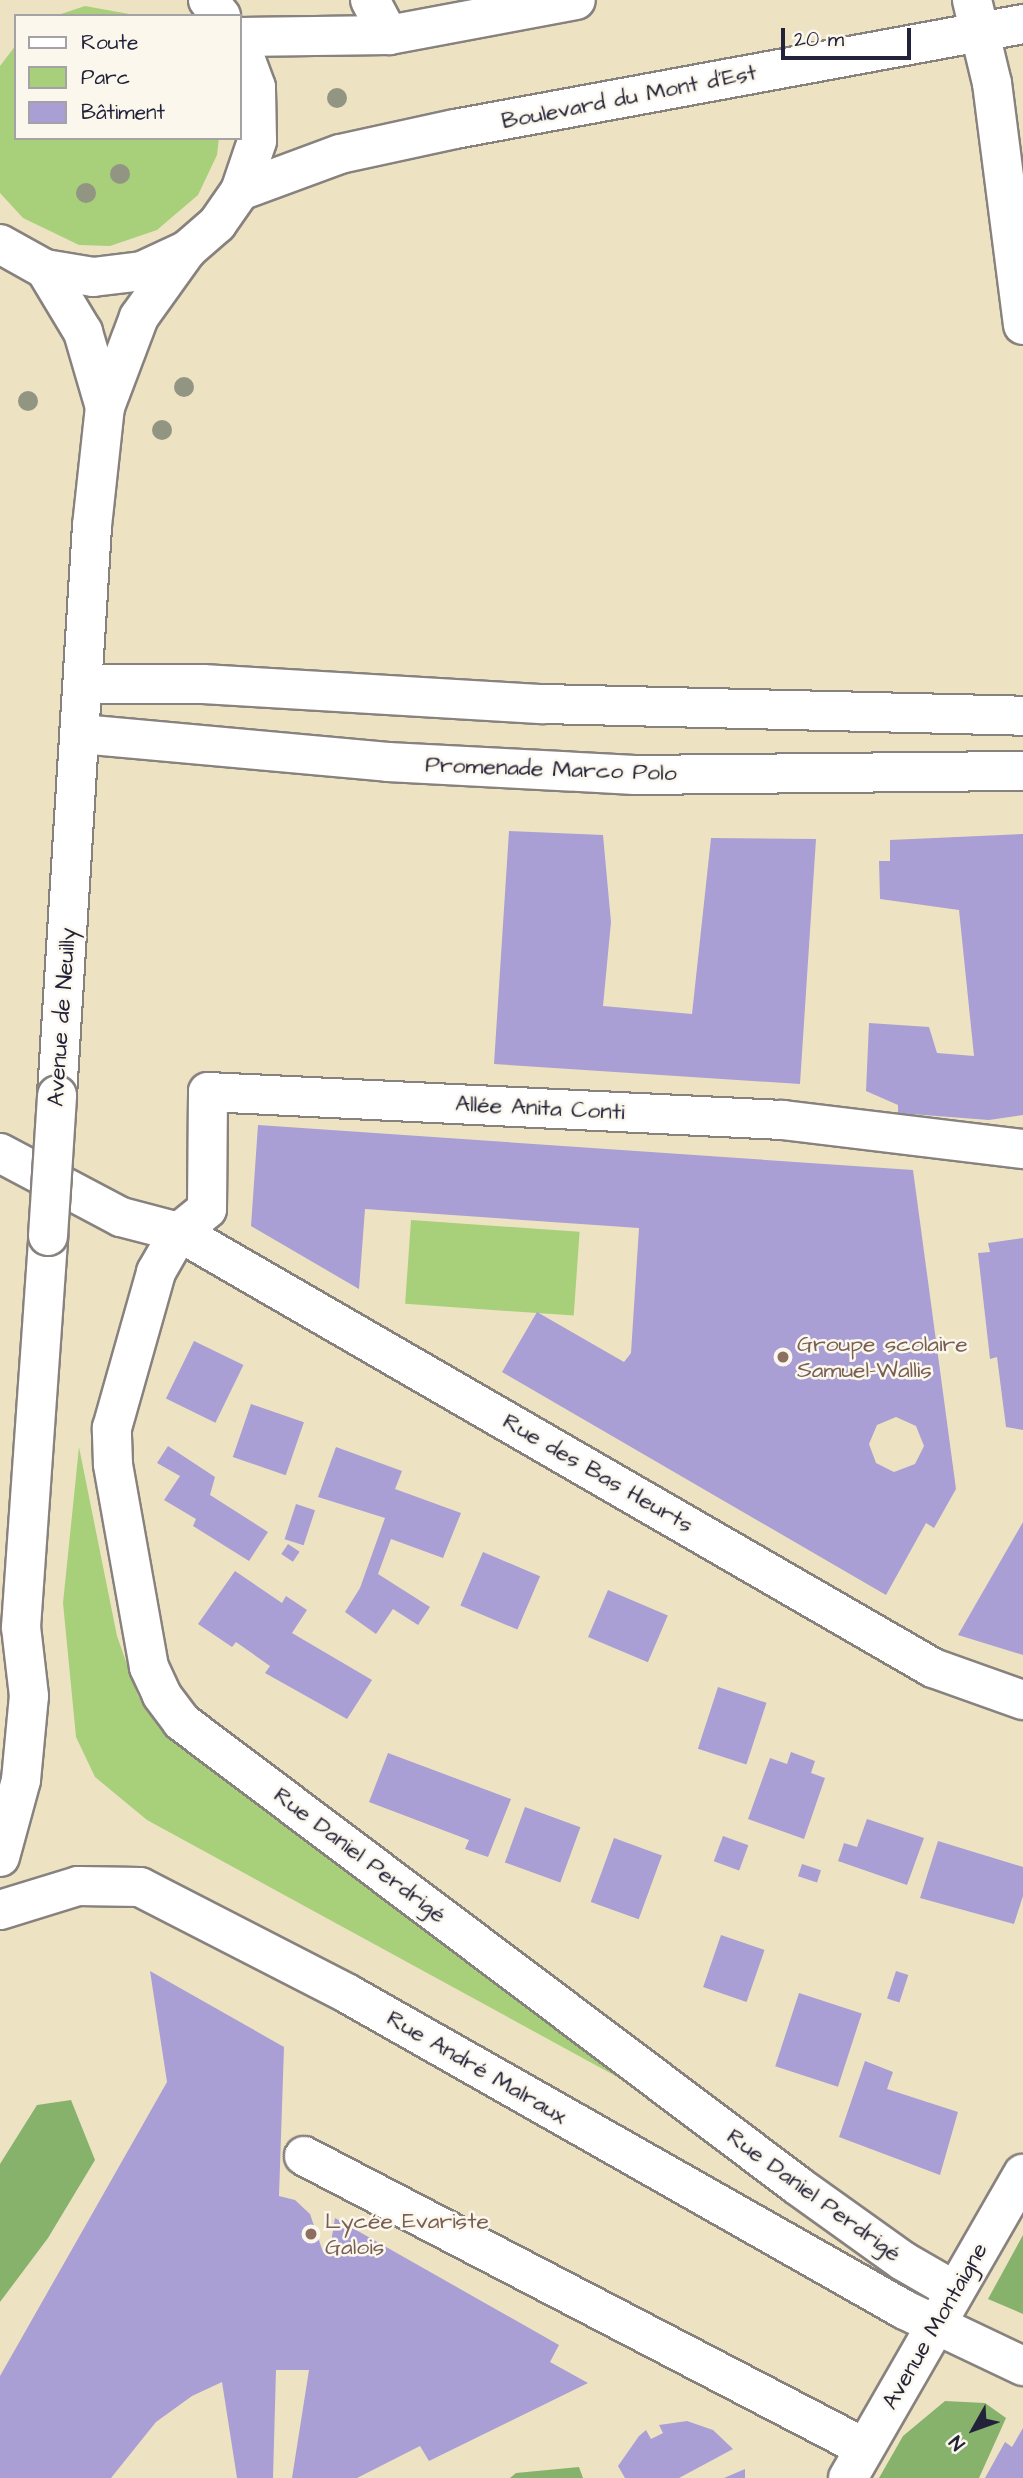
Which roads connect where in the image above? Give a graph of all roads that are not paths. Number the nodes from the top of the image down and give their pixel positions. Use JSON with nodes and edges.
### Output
{"nodes":[{"id":1,"x":208,"y":0,"type":"edge"},
{"id":2,"x":370,"y":0,"type":"edge"},
{"id":3,"x":576,"y":0,"type":"edge"},
{"id":4,"x":219,"y":14,"type":"edge"},
{"id":5,"x":976,"y":16,"type":"edge"},
{"id":6,"x":1023,"y":24,"type":"edge"},
{"id":7,"x":389,"y":35,"type":"junction"},
{"id":8,"x":242,"y":37,"type":"edge"},
{"id":9,"x":242,"y":49,"type":"edge"},
{"id":10,"x":240,"y":191,"type":"junction"},
{"id":11,"x":0,"y":244,"type":"edge"},
{"id":12,"x":187,"y":250,"type":"junction"},
{"id":13,"x":45,"y":268,"type":"junction"},
{"id":14,"x":1023,"y":325,"type":"edge"},
{"id":15,"x":105,"y":407,"type":"junction"},
{"id":16,"x":85,"y":684,"type":"junction"},
{"id":17,"x":1023,"y":716,"type":"edge"},
{"id":18,"x":81,"y":734,"type":"junction"},
{"id":19,"x":1023,"y":771,"type":"edge"},
{"id":20,"x":1023,"y":1149,"type":"edge"},
{"id":21,"x":0,"y":1153,"type":"edge"},
{"id":22,"x":179,"y":1232,"type":"junction"},
{"id":23,"x":21,"y":1627,"type":"junction"},
{"id":24,"x":0,"y":1677,"type":"edge"},
{"id":25,"x":1023,"y":1700,"type":"edge"},
{"id":26,"x":0,"y":1857,"type":"edge"},
{"id":27,"x":0,"y":1910,"type":"edge"},
{"id":28,"x":304,"y":2156,"type":"dead end"},
{"id":29,"x":1023,"y":2174,"type":"edge"},
{"id":30,"x":955,"y":2291,"type":"junction"},
{"id":31,"x":936,"y":2325,"type":"junction"},
{"id":32,"x":1023,"y":2366,"type":"edge"},
{"id":33,"x":857,"y":2463,"type":"edge"}],
"edges":[{"from":1,"to":4,"type":"street"},
{"from":2,"to":7,"type":"street"},
{"from":3,"to":7,"type":"street"},
{"from":5,"to":6,"type":"street","name":"Boulevard du Mont d'Est"},
{"from":5,"to":10,"type":"street","name":"Boulevard du Mont d'Est"},
{"from":5,"to":14,"type":"street"},
{"from":7,"to":8,"type":"street"},
{"from":9,"to":10,"type":"street"},
{"from":10,"to":12,"type":"street"},
{"from":11,"to":13,"type":"street"},
{"from":12,"to":13,"type":"street"},
{"from":12,"to":15,"type":"street","name":"Avenue de Neuilly"},
{"from":13,"to":15,"type":"street","name":"Avenue de Neuilly"},
{"from":15,"to":16,"type":"street","name":"Avenue de Neuilly"},
{"from":16,"to":17,"type":"street"},
{"from":16,"to":18,"type":"street","name":"Avenue de Neuilly"},
{"from":18,"to":19,"type":"street","name":"Promenade Marco Polo"},
{"from":18,"to":23,"type":"street","name":"Avenue de Neuilly","bridge":true},
{"from":20,"to":22,"type":"street","name":"Allée Anita Conti"},
{"from":21,"to":22,"type":"street","name":"Rue des Bas Heurts"},
{"from":22,"to":25,"type":"street","name":"Rue des Bas Heurts"},
{"from":22,"to":30,"type":"street","name":"Rue Daniel Perdrigé"},
{"from":23,"to":24,"type":"street","name":"Avenue de Neuilly"},
{"from":23,"to":26,"type":"street","name":"Avenue de Neuilly"},
{"from":27,"to":31,"type":"street","name":"Rue André Malraux"},
{"from":28,"to":33,"type":"street"},
{"from":29,"to":30,"type":"street","name":"Avenue Montaigne"},
{"from":30,"to":31,"type":"street","name":"Avenue Montaigne"},
{"from":31,"to":32,"type":"street"},
{"from":31,"to":33,"type":"street","name":"Avenue Montaigne"}]}
